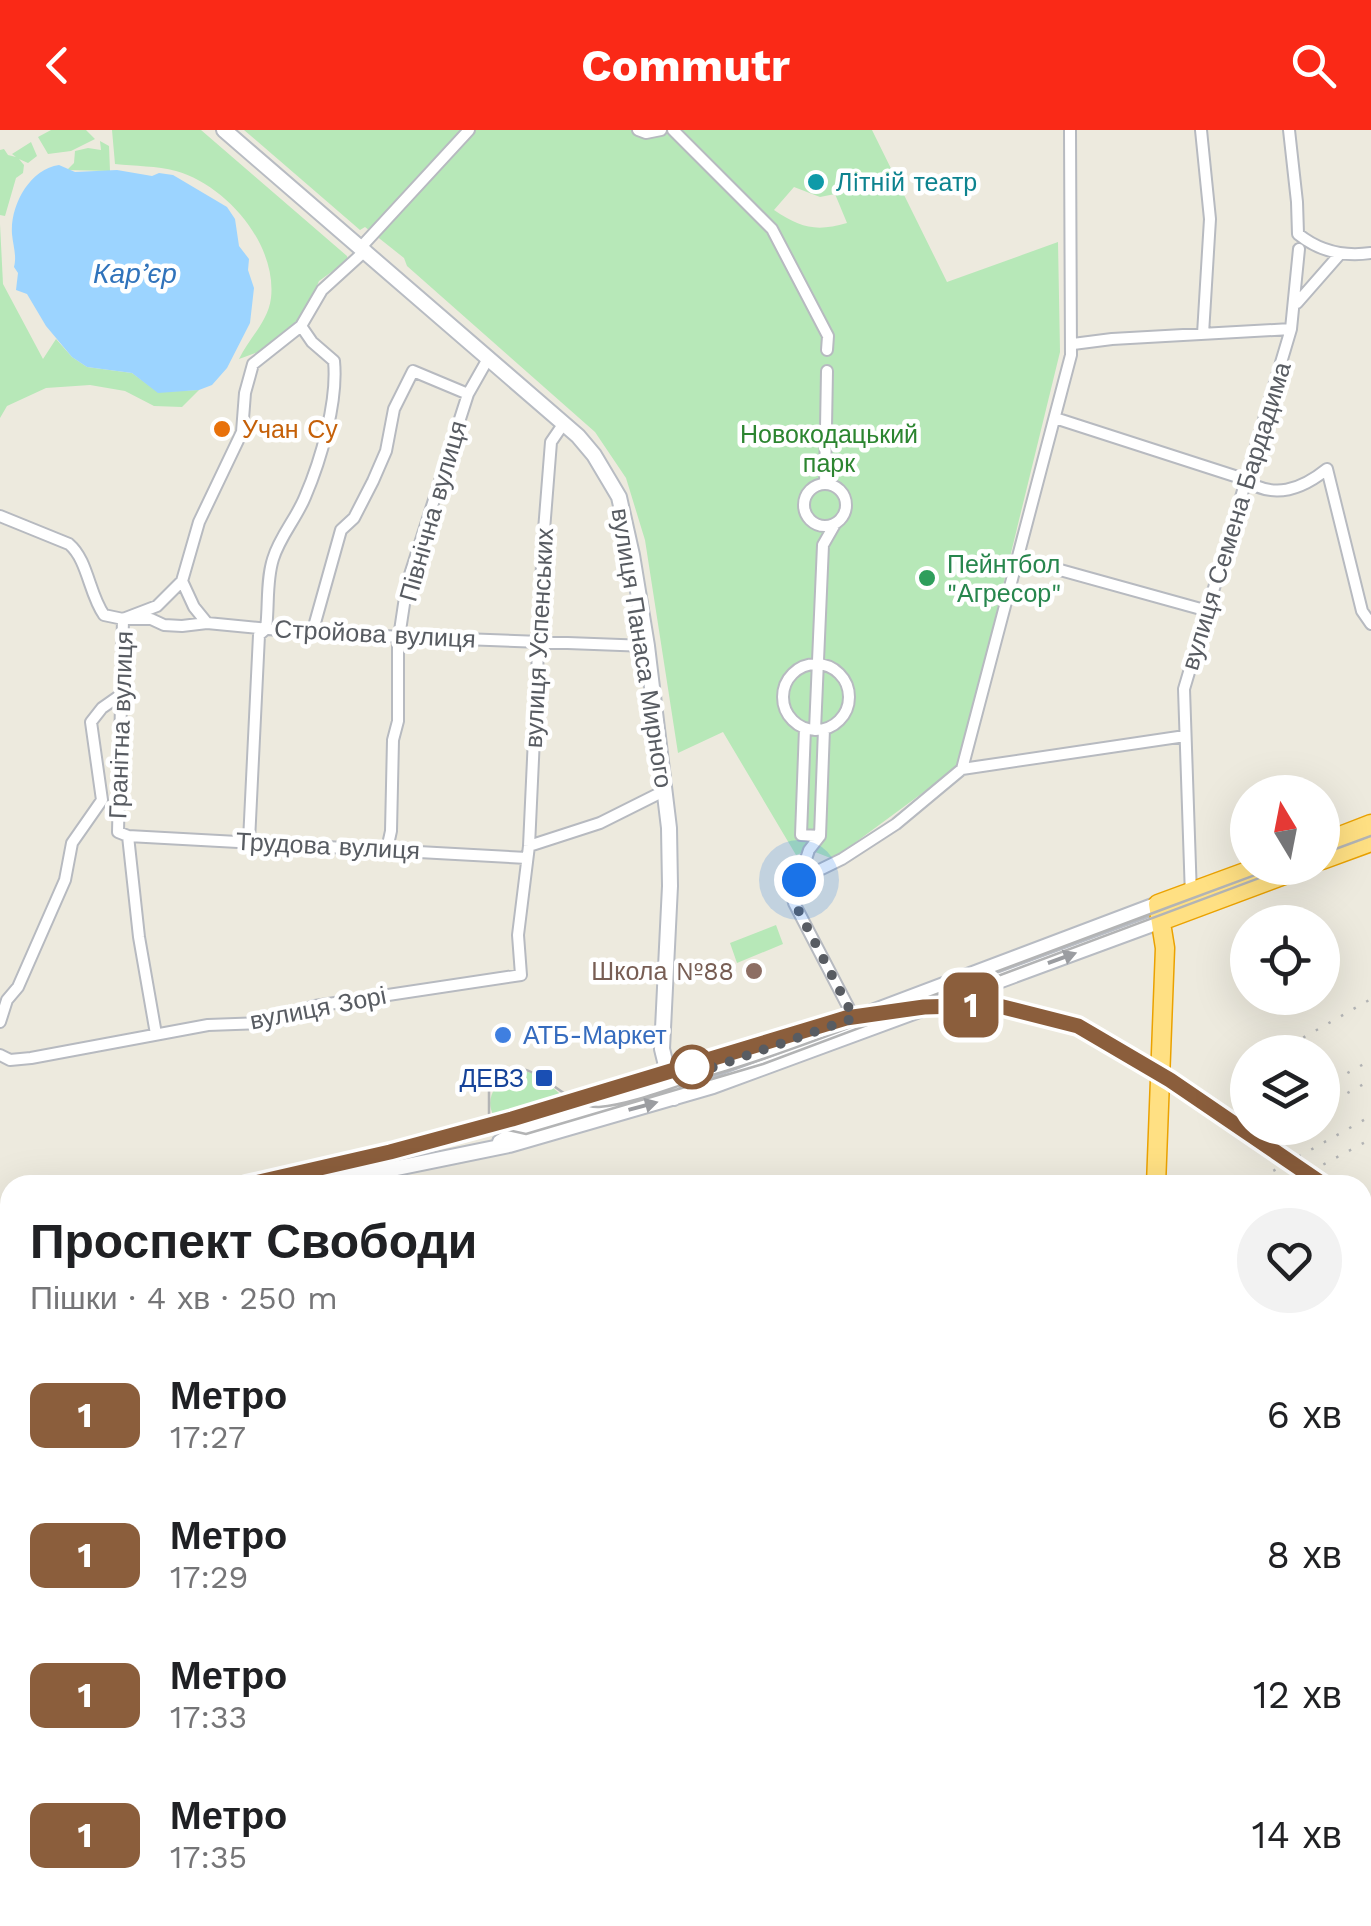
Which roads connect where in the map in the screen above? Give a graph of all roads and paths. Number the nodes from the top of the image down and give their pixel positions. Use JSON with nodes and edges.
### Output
{"nodes":[{"id":1,"x":224,"y":130,"type":"edge"},
{"id":2,"x":469,"y":130,"type":"edge"},
{"id":3,"x":638,"y":130,"type":"edge"},
{"id":4,"x":661,"y":130,"type":"edge"},
{"id":5,"x":673,"y":130,"type":"edge"},
{"id":6,"x":1070,"y":130,"type":"edge"},
{"id":7,"x":1201,"y":130,"type":"edge"},
{"id":8,"x":1289,"y":130,"type":"edge"},
{"id":9,"x":364,"y":248,"type":"junction"},
{"id":10,"x":1299,"y":249,"type":"dead end"},
{"id":11,"x":1340,"y":254,"type":"junction"},
{"id":12,"x":1371,"y":254,"type":"edge"},
{"id":13,"x":1296,"y":303,"type":"junction"},
{"id":14,"x":301,"y":326,"type":"junction"},
{"id":15,"x":1292,"y":329,"type":"junction"},
{"id":16,"x":1203,"y":334,"type":"junction"},
{"id":17,"x":1073,"y":344,"type":"junction"},
{"id":18,"x":828,"y":350,"type":"dead end"},
{"id":19,"x":490,"y":357,"type":"junction"},
{"id":20,"x":827,"y":371,"type":"dead end"},
{"id":21,"x":468,"y":394,"type":"junction"},
{"id":22,"x":1054,"y":418,"type":"junction"},
{"id":23,"x":564,"y":423,"type":"junction"},
{"id":24,"x":1244,"y":479,"type":"junction"},
{"id":25,"x":825,"y":484,"type":"junction"},
{"id":26,"x":0,"y":516,"type":"edge"},
{"id":27,"x":814,"y":523,"type":"junction"},
{"id":28,"x":834,"y":524,"type":"junction"},
{"id":29,"x":823,"y":545,"type":"junction"},
{"id":30,"x":1017,"y":558,"type":"junction"},
{"id":31,"x":182,"y":582,"type":"junction"},
{"id":32,"x":1208,"y":611,"type":"junction"},
{"id":33,"x":123,"y":619,"type":"junction"},
{"id":34,"x":207,"y":623,"type":"junction"},
{"id":35,"x":1371,"y":624,"type":"edge"},
{"id":36,"x":266,"y":629,"type":"junction"},
{"id":37,"x":313,"y":630,"type":"junction"},
{"id":38,"x":400,"y":635,"type":"junction"},
{"id":39,"x":538,"y":642,"type":"junction"},
{"id":40,"x":647,"y":646,"type":"junction"},
{"id":41,"x":818,"y":648,"type":"junction"},
{"id":42,"x":818,"y":664,"type":"junction"},
{"id":43,"x":801,"y":667,"type":"junction"},
{"id":44,"x":834,"y":669,"type":"junction"},
{"id":45,"x":122,"y":694,"type":"junction"},
{"id":46,"x":815,"y":729,"type":"junction"},
{"id":47,"x":1185,"y":736,"type":"junction"},
{"id":48,"x":962,"y":769,"type":"junction"},
{"id":49,"x":666,"y":790,"type":"junction"},
{"id":50,"x":102,"y":800,"type":"junction"},
{"id":51,"x":802,"y":806,"type":"junction"},
{"id":52,"x":821,"y":807,"type":"junction"},
{"id":53,"x":118,"y":820,"type":"junction"},
{"id":54,"x":1371,"y":824,"type":"edge"},
{"id":55,"x":800,"y":835,"type":"junction"},
{"id":56,"x":128,"y":836,"type":"junction"},
{"id":57,"x":820,"y":836,"type":"junction"},
{"id":58,"x":1340,"y":836,"type":"edge"},
{"id":59,"x":249,"y":841,"type":"junction"},
{"id":60,"x":1371,"y":842,"type":"edge"},
{"id":61,"x":387,"y":849,"type":"junction"},
{"id":62,"x":810,"y":850,"type":"junction"},
{"id":63,"x":528,"y":852,"type":"junction"},
{"id":64,"x":1340,"y":853,"type":"edge"},
{"id":65,"x":799,"y":880,"type":"junction"},
{"id":66,"x":1230,"y":881,"type":"edge"},
{"id":67,"x":1244,"y":885,"type":"edge"},
{"id":68,"x":1192,"y":900,"type":"junction"},
{"id":69,"x":1159,"y":913,"type":"junction"},
{"id":70,"x":854,"y":1018,"type":"junction"},
{"id":71,"x":0,"y":1022,"type":"edge"},
{"id":72,"x":156,"y":1034,"type":"junction"},
{"id":73,"x":0,"y":1056,"type":"edge"},
{"id":74,"x":669,"y":1082,"type":"junction"},
{"id":75,"x":674,"y":1098,"type":"junction"},
{"id":76,"x":482,"y":1152,"type":"junction"},
{"id":77,"x":365,"y":1175,"type":"edge"},
{"id":78,"x":1156,"y":1175,"type":"edge"}],
"edges":[{"from":1,"to":9,"type":"main road","name":"вулиця Панаса Мирного"},
{"from":2,"to":9,"type":"street"},
{"from":3,"to":4,"type":"street"},
{"from":5,"to":18,"type":"street"},
{"from":6,"to":17,"type":"street"},
{"from":7,"to":16,"type":"street"},
{"from":8,"to":11,"type":"street"},
{"from":9,"to":14,"type":"street"},
{"from":9,"to":19,"type":"main road","name":"вулиця Панаса Мирного"},
{"from":10,"to":13,"type":"street","name":"вулиця Семена Бардадима"},
{"from":11,"to":12,"type":"street"},
{"from":11,"to":13,"type":"street"},
{"from":13,"to":15,"type":"street","name":"вулиця Семена Бардадима"},
{"from":14,"to":31,"type":"street"},
{"from":14,"to":36,"type":"street"},
{"from":15,"to":16,"type":"street"},
{"from":15,"to":24,"type":"street","name":"вулиця Семена Бардадима"},
{"from":16,"to":17,"type":"street"},
{"from":17,"to":22,"type":"street"},
{"from":19,"to":21,"type":"street","name":"Північна вулиця"},
{"from":19,"to":23,"type":"main road","name":"вулиця Панаса Мирного"},
{"from":20,"to":25,"type":"street"},
{"from":21,"to":37,"type":"street"},
{"from":21,"to":38,"type":"street","name":"Північна вулиця"},
{"from":22,"to":24,"type":"street"},
{"from":22,"to":30,"type":"street"},
{"from":23,"to":39,"type":"street","name":"вулиця Успенських"},
{"from":23,"to":40,"type":"main road","name":"вулиця Панаса Мирного"},
{"from":24,"to":32,"type":"street","name":"вулиця Семена Бардадима"},
{"from":24,"to":35,"type":"street"},
{"from":25,"to":27,"type":"street"},
{"from":25,"to":28,"type":"street"},
{"from":26,"to":33,"type":"street","name":"Стройова вулиця"},
{"from":27,"to":28,"type":"street"},
{"from":27,"to":29,"type":"street"},
{"from":28,"to":29,"type":"street"},
{"from":29,"to":41,"type":"street"},
{"from":30,"to":32,"type":"street"},
{"from":30,"to":48,"type":"street"},
{"from":31,"to":33,"type":"street","name":"Гранітна вулиця"},
{"from":31,"to":34,"type":"street"},
{"from":32,"to":47,"type":"street","name":"вулиця Семена Бардадима"},
{"from":33,"to":34,"type":"street","name":"Стройова вулиця"},
{"from":33,"to":45,"type":"street","name":"Гранітна вулиця"},
{"from":34,"to":36,"type":"street","name":"Стройова вулиця"},
{"from":36,"to":37,"type":"street","name":"Стройова вулиця"},
{"from":36,"to":59,"type":"street"},
{"from":37,"to":38,"type":"street","name":"Стройова вулиця"},
{"from":38,"to":39,"type":"street","name":"Стройова вулиця"},
{"from":38,"to":61,"type":"street","name":"Північна вулиця"},
{"from":39,"to":40,"type":"street","name":"Стройова вулиця"},
{"from":39,"to":63,"type":"street","name":"вулиця Успенських"},
{"from":40,"to":49,"type":"main road","name":"вулиця Панаса Мирного"},
{"from":41,"to":42,"type":"street"},
{"from":41,"to":43,"type":"street"},
{"from":41,"to":44,"type":"street"},
{"from":42,"to":43,"type":"street"},
{"from":42,"to":44,"type":"street"},
{"from":42,"to":46,"type":"street"},
{"from":43,"to":46,"type":"street"},
{"from":44,"to":46,"type":"street"},
{"from":45,"to":50,"type":"street"},
{"from":45,"to":53,"type":"street","name":"Гранітна вулиця"},
{"from":46,"to":51,"type":"street"},
{"from":46,"to":52,"type":"street"},
{"from":47,"to":48,"type":"street"},
{"from":47,"to":68,"type":"street","name":"вулиця Семена Бардадима"},
{"from":48,"to":65,"type":"street"},
{"from":49,"to":63,"type":"street","name":"Трудова вулиця"},
{"from":49,"to":74,"type":"main road","name":"вулиця Панаса Мирного"},
{"from":50,"to":53,"type":"street"},
{"from":50,"to":71,"type":"street"},
{"from":51,"to":52,"type":"street"},
{"from":51,"to":55,"type":"street"},
{"from":52,"to":57,"type":"street"},
{"from":53,"to":56,"type":"street","name":"Гранітна вулиця"},
{"from":54,"to":58,"type":"highway"},
{"from":55,"to":57,"type":"street"},
{"from":55,"to":62,"type":"street"},
{"from":56,"to":59,"type":"street","name":"Трудова вулиця"},
{"from":56,"to":72,"type":"street"},
{"from":57,"to":62,"type":"street"},
{"from":59,"to":61,"type":"street","name":"Трудова вулиця"},
{"from":60,"to":64,"type":"highway"},
{"from":61,"to":63,"type":"street","name":"Трудова вулиця"},
{"from":62,"to":65,"type":"street"},
{"from":63,"to":72,"type":"street","name":"вулиця Зорі"},
{"from":65,"to":70,"type":"street"},
{"from":66,"to":68,"type":"highway"},
{"from":67,"to":68,"type":"highway"},
{"from":68,"to":69,"type":"highway"},
{"from":69,"to":70,"type":"main road"},
{"from":75,"to":69,"type":"main road","one_way":true},
{"from":69,"to":78,"type":"highway"},
{"from":70,"to":74,"type":"main road"},
{"from":72,"to":73,"type":"street","name":"вулиця Зорі"},
{"from":74,"to":75,"type":"main road","name":"вулиця Панаса Мирного"},
{"from":74,"to":76,"type":"main road"},
{"from":76,"to":75,"type":"main road","one_way":true},
{"from":76,"to":77,"type":"main road"}]}
